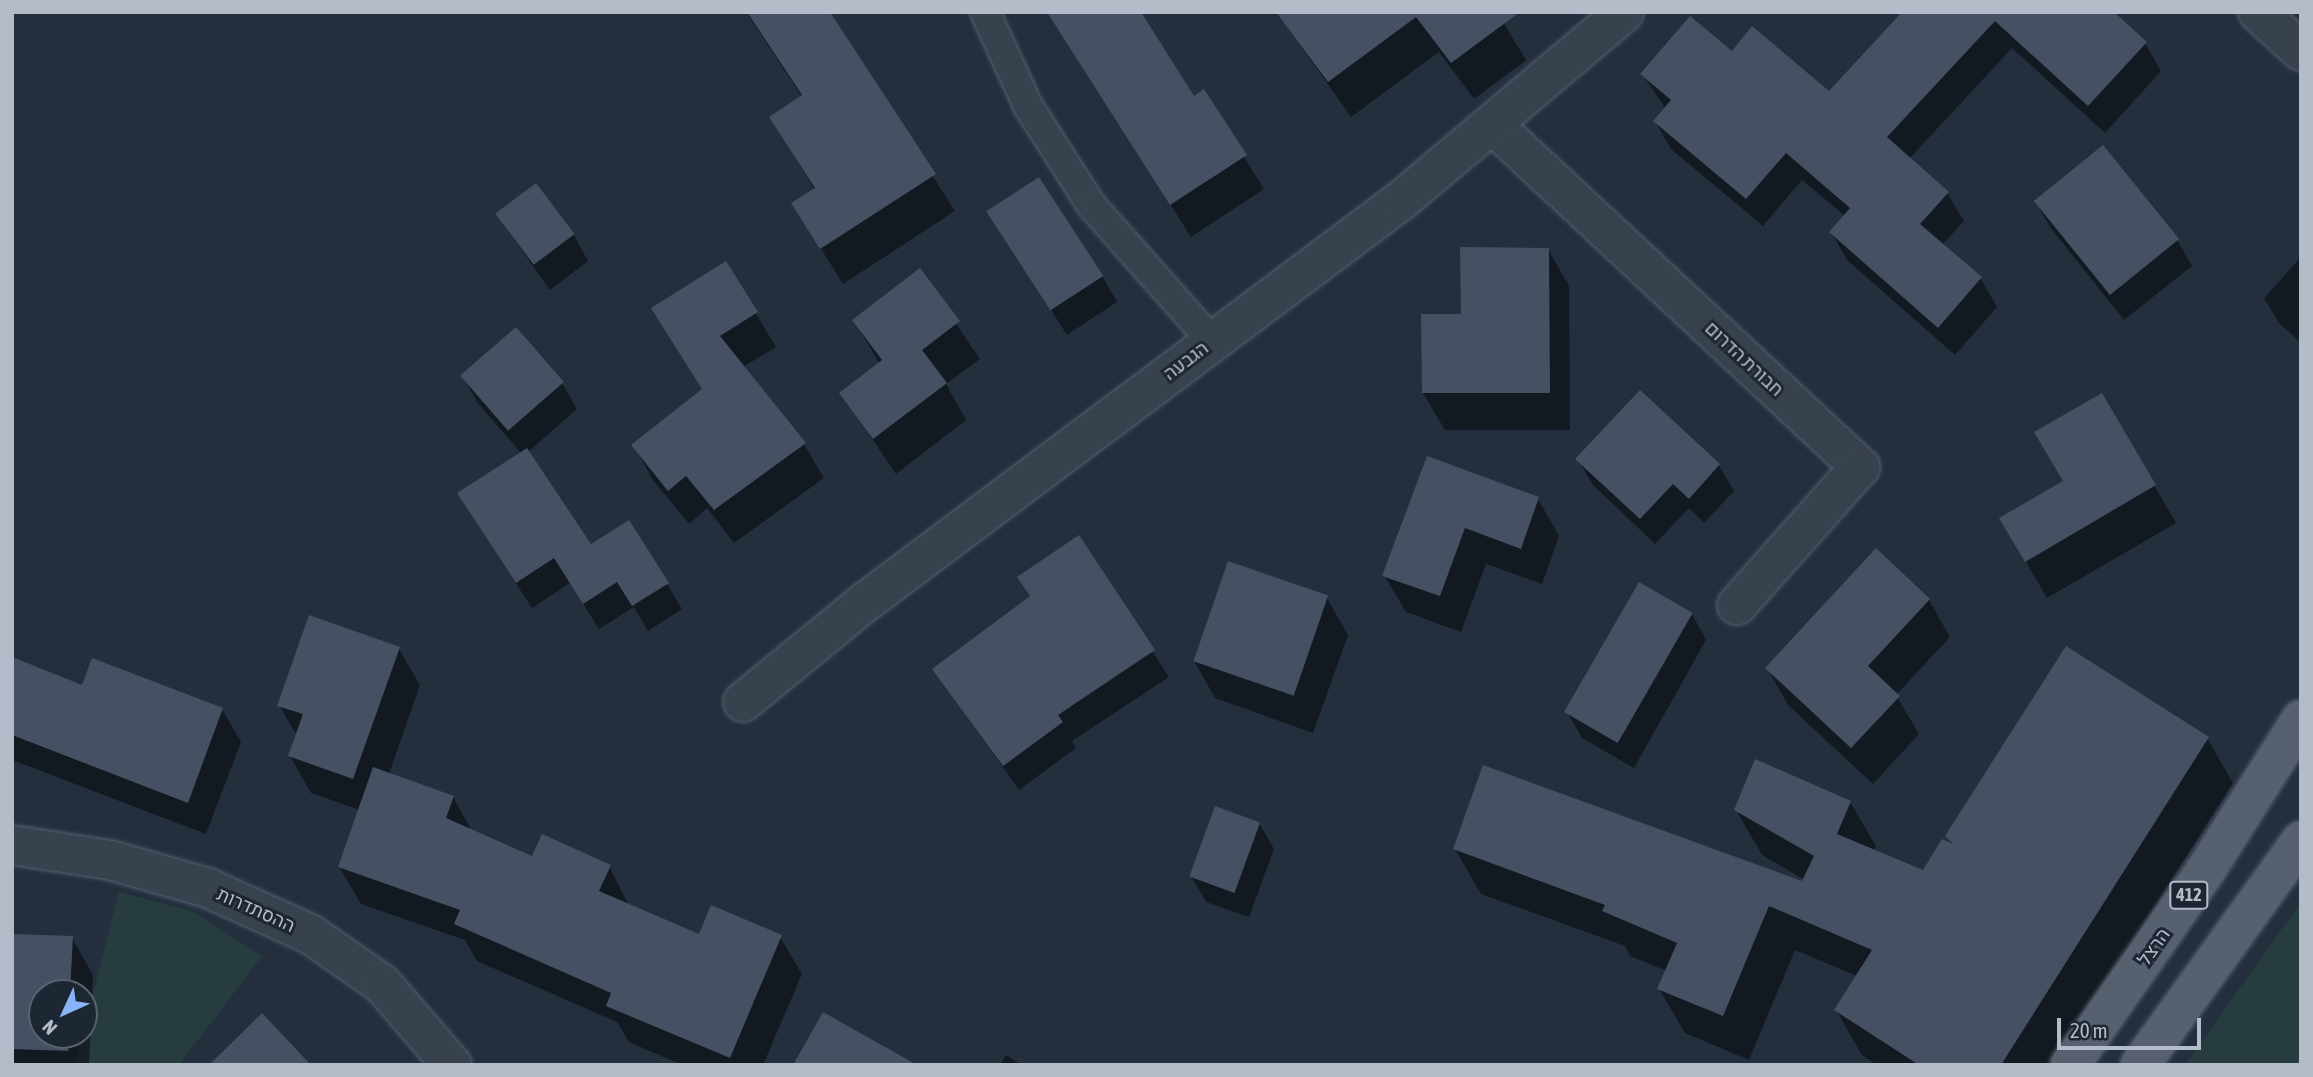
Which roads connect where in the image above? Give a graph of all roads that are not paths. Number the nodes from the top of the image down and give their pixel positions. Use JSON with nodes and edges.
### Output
{"nodes":[{"id":1,"x":985,"y":12,"type":"edge"},
{"id":2,"x":1623,"y":12,"type":"edge"},
{"id":3,"x":2258,"y":12,"type":"edge"},
{"id":4,"x":2301,"y":51,"type":"edge"},
{"id":5,"x":1493,"y":125,"type":"junction"},
{"id":6,"x":1212,"y":341,"type":"junction"},
{"id":7,"x":1737,"y":606,"type":"dead end"},
{"id":8,"x":743,"y":702,"type":"dead end"},
{"id":9,"x":2301,"y":720,"type":"edge"},
{"id":10,"x":2301,"y":841,"type":"edge"},
{"id":11,"x":12,"y":845,"type":"edge"},
{"id":12,"x":452,"y":1065,"type":"edge"},
{"id":13,"x":2070,"y":1065,"type":"edge"},
{"id":14,"x":2140,"y":1065,"type":"edge"}],
"edges":[{"from":1,"to":6,"type":"lane"},
{"from":2,"to":5,"type":"street","name":"הגבעה"},
{"from":3,"to":4,"type":"street"},
{"from":5,"to":6,"type":"street","name":"הגבעה"},
{"from":5,"to":7,"type":"street","name":"חבורת הדרום"},
{"from":6,"to":8,"type":"street","name":"הגבעה"},
{"from":9,"to":13,"type":"main road","name":"הרצל","number":"412"},
{"from":10,"to":14,"type":"main road"},
{"from":11,"to":12,"type":"street","name":"ההסתדרות"}]}
